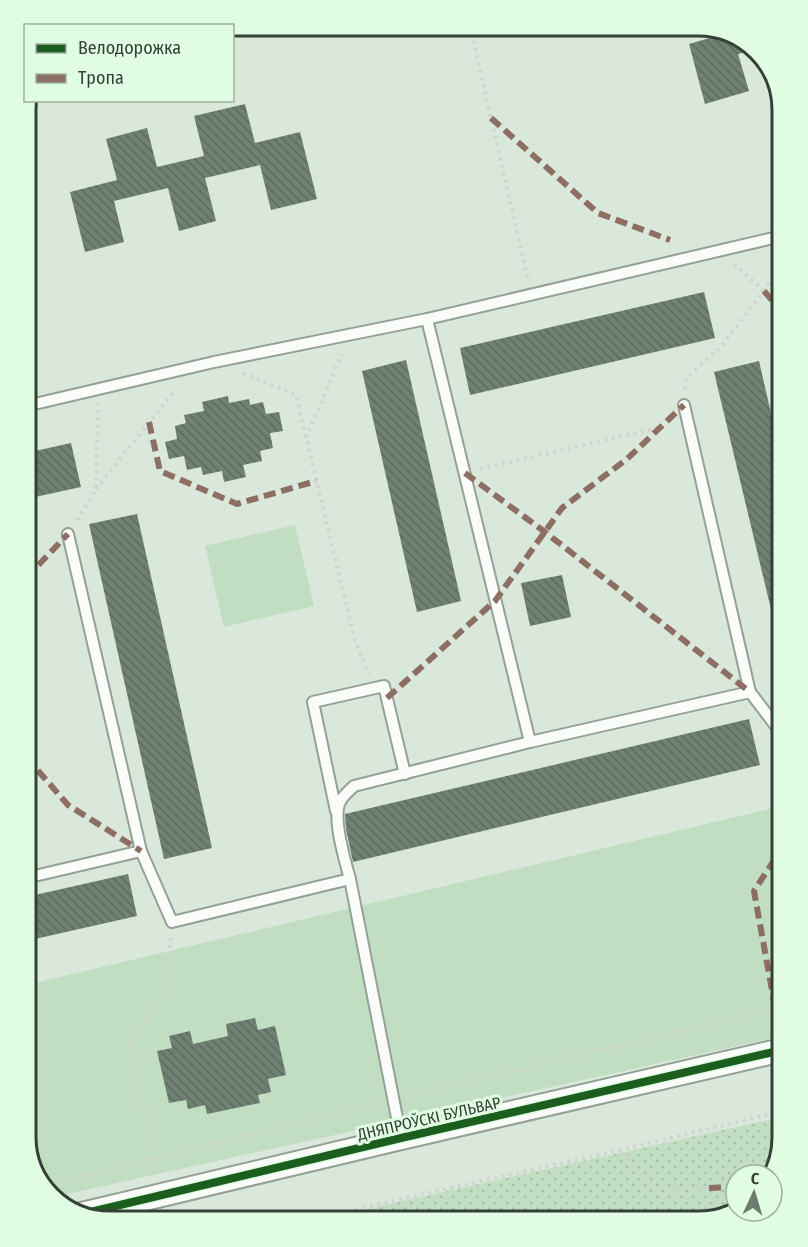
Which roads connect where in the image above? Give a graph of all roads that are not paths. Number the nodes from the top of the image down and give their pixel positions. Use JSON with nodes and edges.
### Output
{"nodes":[{"id":1,"x":772,"y":239,"type":"edge"},
{"id":2,"x":427,"y":319,"type":"junction"},
{"id":3,"x":36,"y":404,"type":"edge"},
{"id":4,"x":684,"y":405,"type":"road end"},
{"id":5,"x":68,"y":534,"type":"road end"},
{"id":6,"x":750,"y":692,"type":"junction"},
{"id":7,"x":772,"y":721,"type":"edge"},
{"id":8,"x":530,"y":742,"type":"junction"},
{"id":9,"x":405,"y":774,"type":"junction"},
{"id":10,"x":336,"y":813,"type":"junction"},
{"id":11,"x":141,"y":851,"type":"junction"},
{"id":12,"x":36,"y":876,"type":"edge"},
{"id":13,"x":350,"y":879,"type":"junction"},
{"id":14,"x":772,"y":1052,"type":"edge"},
{"id":15,"x":401,"y":1138,"type":"junction"},
{"id":16,"x":98,"y":1210,"type":"edge"}],
"edges":[{"from":1,"to":2,"type":"lane"},
{"from":2,"to":3,"type":"lane"},
{"from":2,"to":8,"type":"lane"},
{"from":4,"to":6,"type":"lane"},
{"from":5,"to":11,"type":"lane"},
{"from":6,"to":7,"type":"lane"},
{"from":6,"to":8,"type":"lane"},
{"from":8,"to":9,"type":"lane"},
{"from":9,"to":10,"type":"lane"},
{"from":9,"to":10,"type":"lane"},
{"from":10,"to":13,"type":"lane"},
{"from":11,"to":12,"type":"lane"},
{"from":11,"to":13,"type":"lane"},
{"from":13,"to":15,"type":"lane"},
{"from":14,"to":15,"type":"street","name":"ДНЯПРОЎСКІ БУЛЬВАР"},
{"from":15,"to":16,"type":"street","name":"ДНЯПРОЎСКІ БУЛЬВАР"}]}
